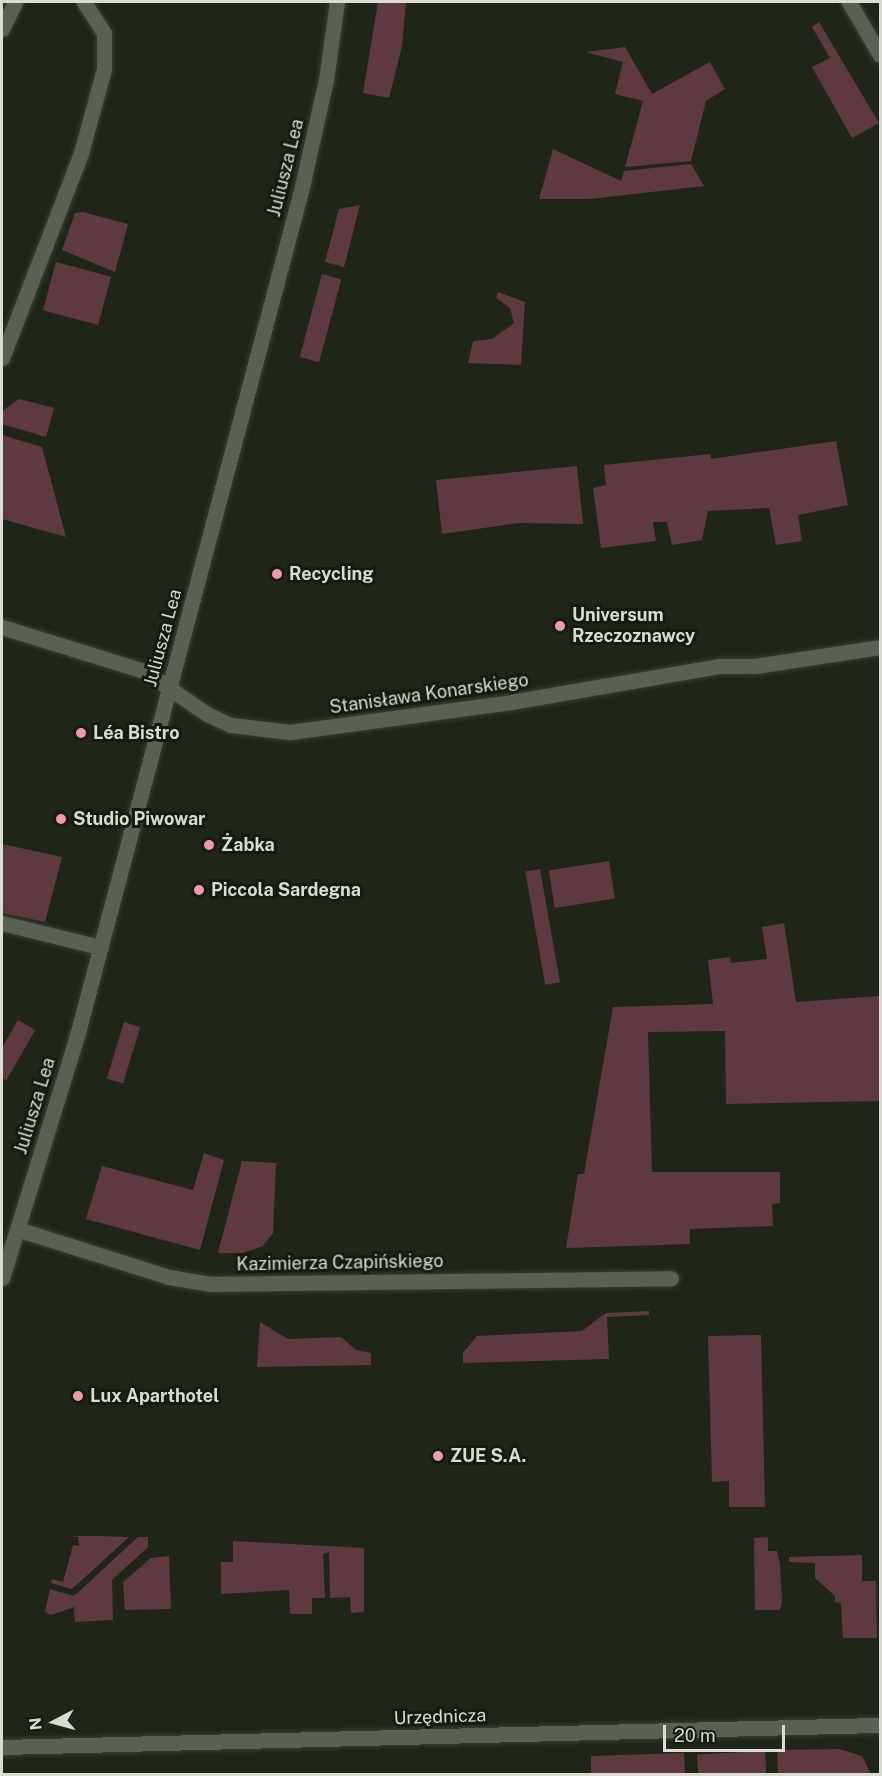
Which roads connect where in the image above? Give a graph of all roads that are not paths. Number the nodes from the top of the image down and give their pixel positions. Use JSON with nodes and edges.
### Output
{"nodes":[{"id":1,"x":15,"y":2,"type":"edge"},
{"id":2,"x":84,"y":2,"type":"edge"},
{"id":3,"x":337,"y":2,"type":"edge"},
{"id":4,"x":849,"y":2,"type":"edge"},
{"id":5,"x":2,"y":29,"type":"edge"},
{"id":6,"x":880,"y":55,"type":"edge"},
{"id":7,"x":2,"y":358,"type":"edge"},
{"id":8,"x":2,"y":627,"type":"edge"},
{"id":9,"x":880,"y":647,"type":"edge"},
{"id":10,"x":169,"y":688,"type":"junction"},
{"id":11,"x":2,"y":923,"type":"edge"},
{"id":12,"x":100,"y":947,"type":"junction"},
{"id":13,"x":17,"y":1229,"type":"junction"},
{"id":14,"x":2,"y":1278,"type":"edge"},
{"id":15,"x":671,"y":1278,"type":"dead end"},
{"id":16,"x":880,"y":1725,"type":"edge"},
{"id":17,"x":2,"y":1748,"type":"edge"}],
"edges":[{"from":1,"to":5,"type":"street"},
{"from":2,"to":7,"type":"street"},
{"from":3,"to":10,"type":"street","name":"Juliusza Lea"},
{"from":4,"to":6,"type":"street"},
{"from":8,"to":10,"type":"street","name":"Stanisława Konarskiego"},
{"from":9,"to":10,"type":"street","name":"Stanisława Konarskiego"},
{"from":10,"to":12,"type":"street","name":"Juliusza Lea"},
{"from":11,"to":12,"type":"street"},
{"from":12,"to":13,"type":"street","name":"Juliusza Lea"},
{"from":13,"to":14,"type":"street","name":"Juliusza Lea"},
{"from":13,"to":15,"type":"street","name":"Kazimierza Czapińskiego"},
{"from":16,"to":17,"type":"street","name":"Urzędnicza"}]}
